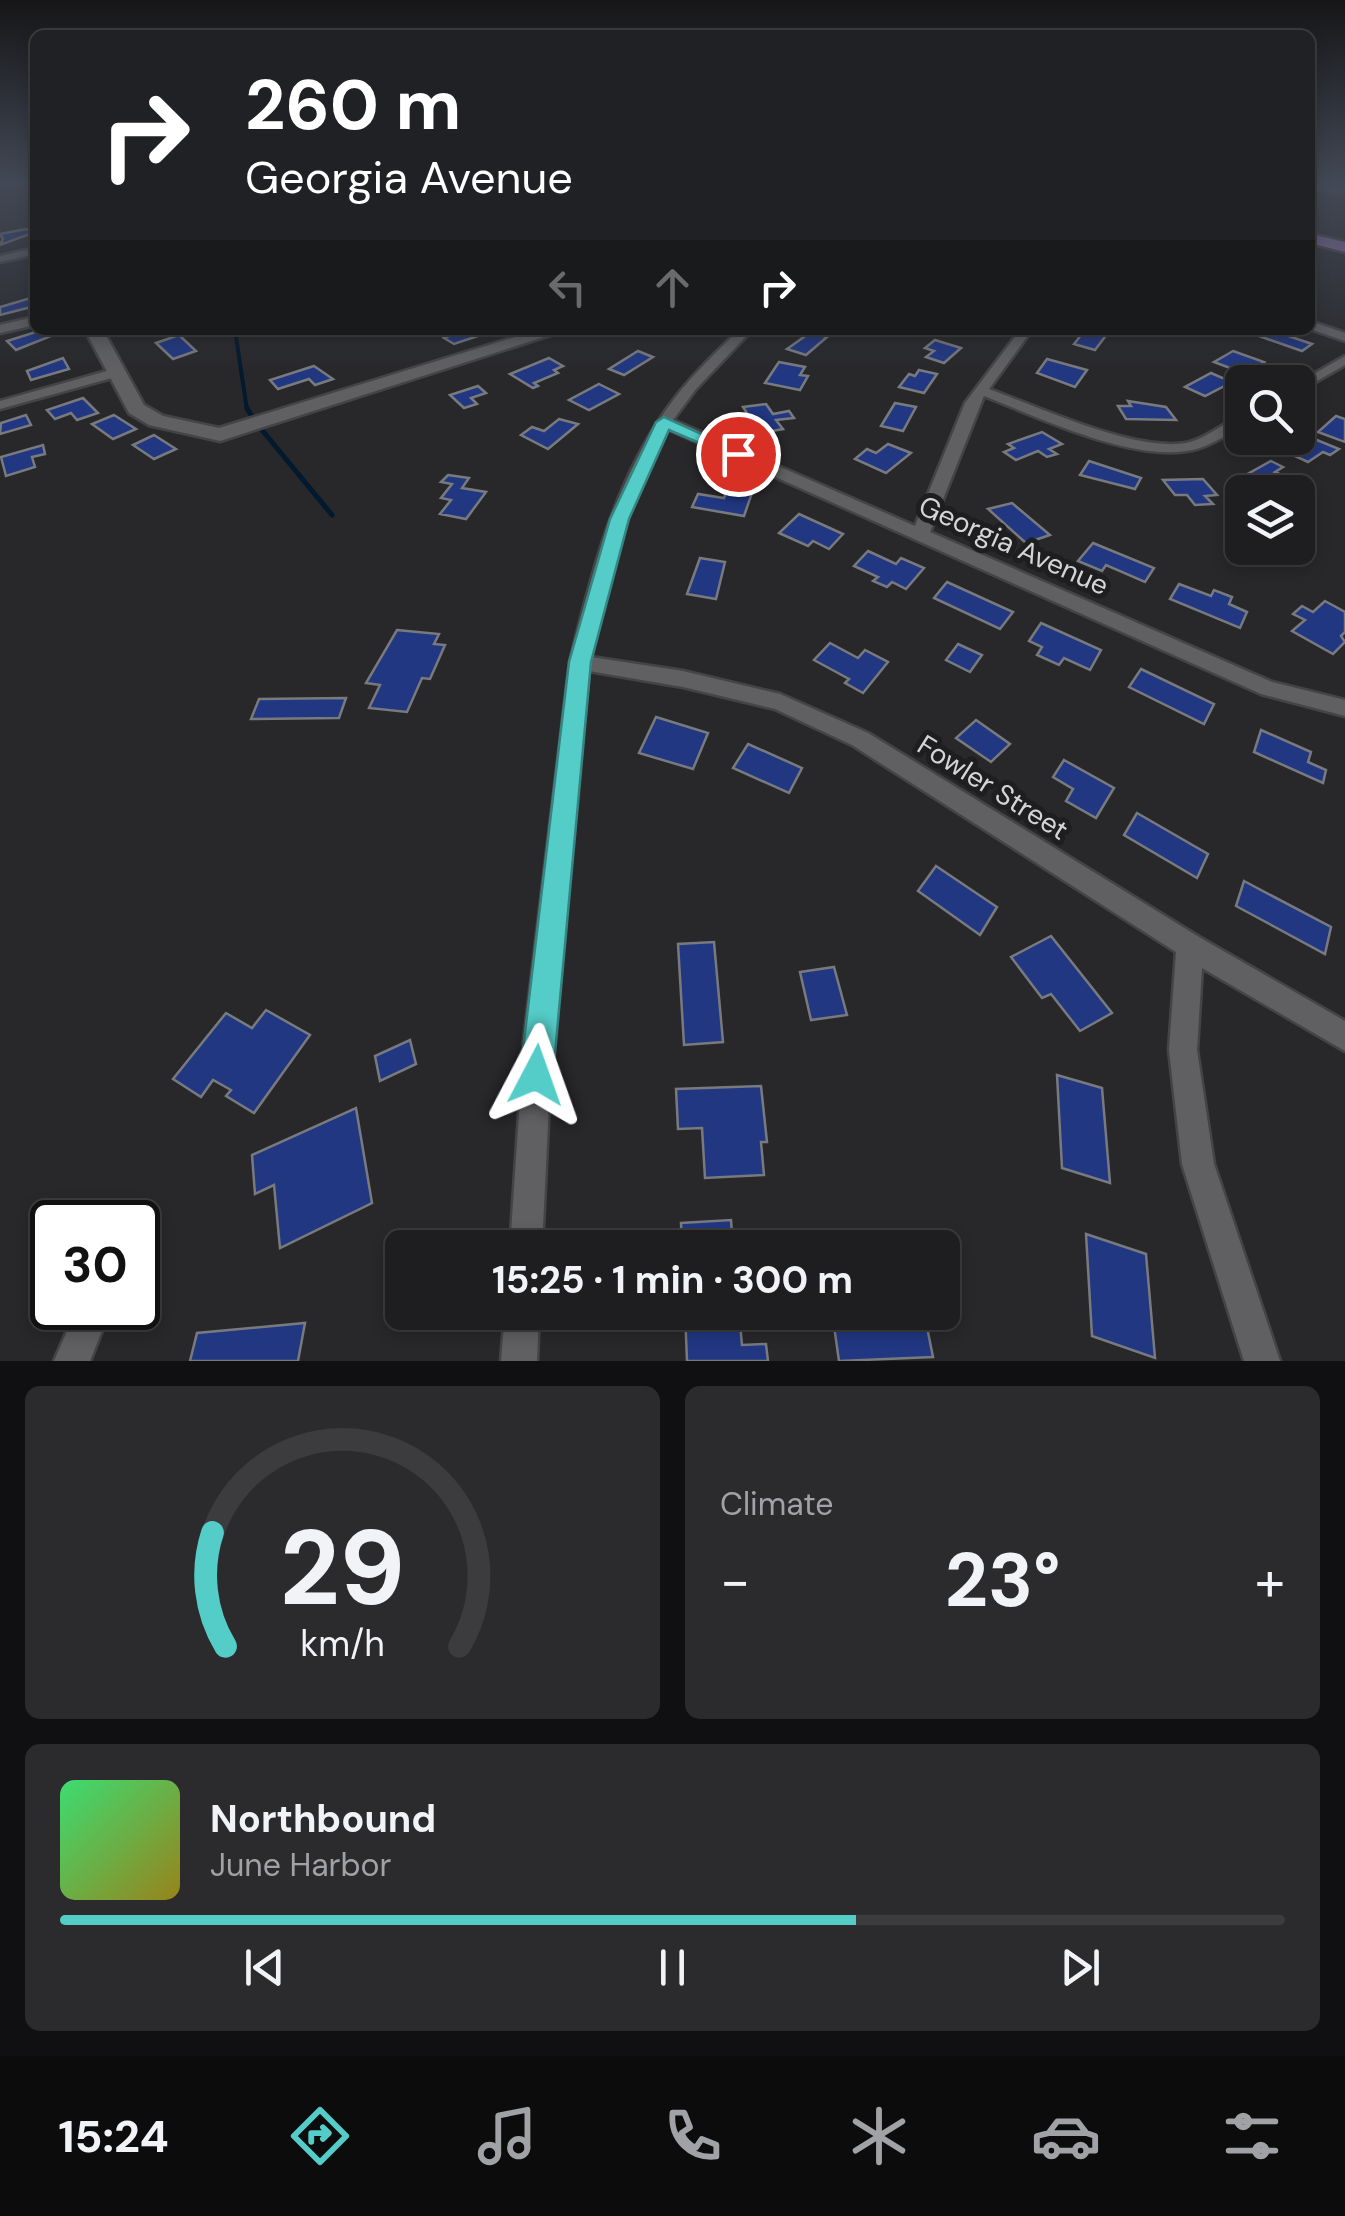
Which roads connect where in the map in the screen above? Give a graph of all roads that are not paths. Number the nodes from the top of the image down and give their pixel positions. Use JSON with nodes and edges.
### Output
{"nodes":[{"id":1,"x":30,"y":252,"type":"edge"},
{"id":2,"x":0,"y":259,"type":"edge"},
{"id":3,"x":30,"y":261,"type":"edge"},
{"id":4,"x":0,"y":268,"type":"edge"},
{"id":5,"x":30,"y":321,"type":"edge"},
{"id":6,"x":1315,"y":328,"type":"edge"},
{"id":7,"x":0,"y":329,"type":"edge"},
{"id":8,"x":96,"y":335,"type":"edge"},
{"id":9,"x":541,"y":335,"type":"edge"},
{"id":10,"x":742,"y":335,"type":"edge"},
{"id":11,"x":1022,"y":335,"type":"edge"},
{"id":12,"x":1345,"y":337,"type":"edge"},
{"id":13,"x":1345,"y":360,"type":"edge"},
{"id":14,"x":114,"y":373,"type":"junction"},
{"id":15,"x":1315,"y":378,"type":"edge"},
{"id":16,"x":979,"y":390,"type":"junction"},
{"id":17,"x":0,"y":405,"type":"edge"},
{"id":18,"x":664,"y":422,"type":"junction"},
{"id":19,"x":1225,"y":430,"type":"edge"},
{"id":20,"x":921,"y":533,"type":"junction"},
{"id":21,"x":580,"y":662,"type":"junction"},
{"id":22,"x":1345,"y":708,"type":"edge"},
{"id":23,"x":1190,"y":946,"type":"junction"},
{"id":24,"x":1345,"y":1037,"type":"edge"},
{"id":25,"x":527,"y":1230,"type":"edge"},
{"id":26,"x":85,"y":1330,"type":"edge"},
{"id":27,"x":521,"y":1330,"type":"edge"},
{"id":28,"x":72,"y":1361,"type":"edge"},
{"id":29,"x":519,"y":1361,"type":"edge"},
{"id":30,"x":1262,"y":1361,"type":"edge"}],
"edges":[{"from":1,"to":2,"type":"street"},
{"from":3,"to":4,"type":"street"},
{"from":5,"to":7,"type":"street"},
{"from":6,"to":12,"type":"street"},
{"from":8,"to":14,"type":"street"},
{"from":9,"to":14,"type":"street"},
{"from":10,"to":18,"type":"street"},
{"from":11,"to":16,"type":"street"},
{"from":13,"to":15,"type":"street"},
{"from":14,"to":17,"type":"street"},
{"from":16,"to":19,"type":"street"},
{"from":16,"to":20,"type":"street"},
{"from":18,"to":20,"type":"street","name":"Georgia Avenue"},
{"from":18,"to":21,"type":"street"},
{"from":20,"to":22,"type":"street","name":"Georgia Avenue"},
{"from":21,"to":23,"type":"street","name":"Fowler Street"},
{"from":21,"to":25,"type":"street"},
{"from":23,"to":24,"type":"street","name":"Fowler Street"},
{"from":23,"to":30,"type":"street"},
{"from":26,"to":28,"type":"street"},
{"from":27,"to":29,"type":"street"}]}
